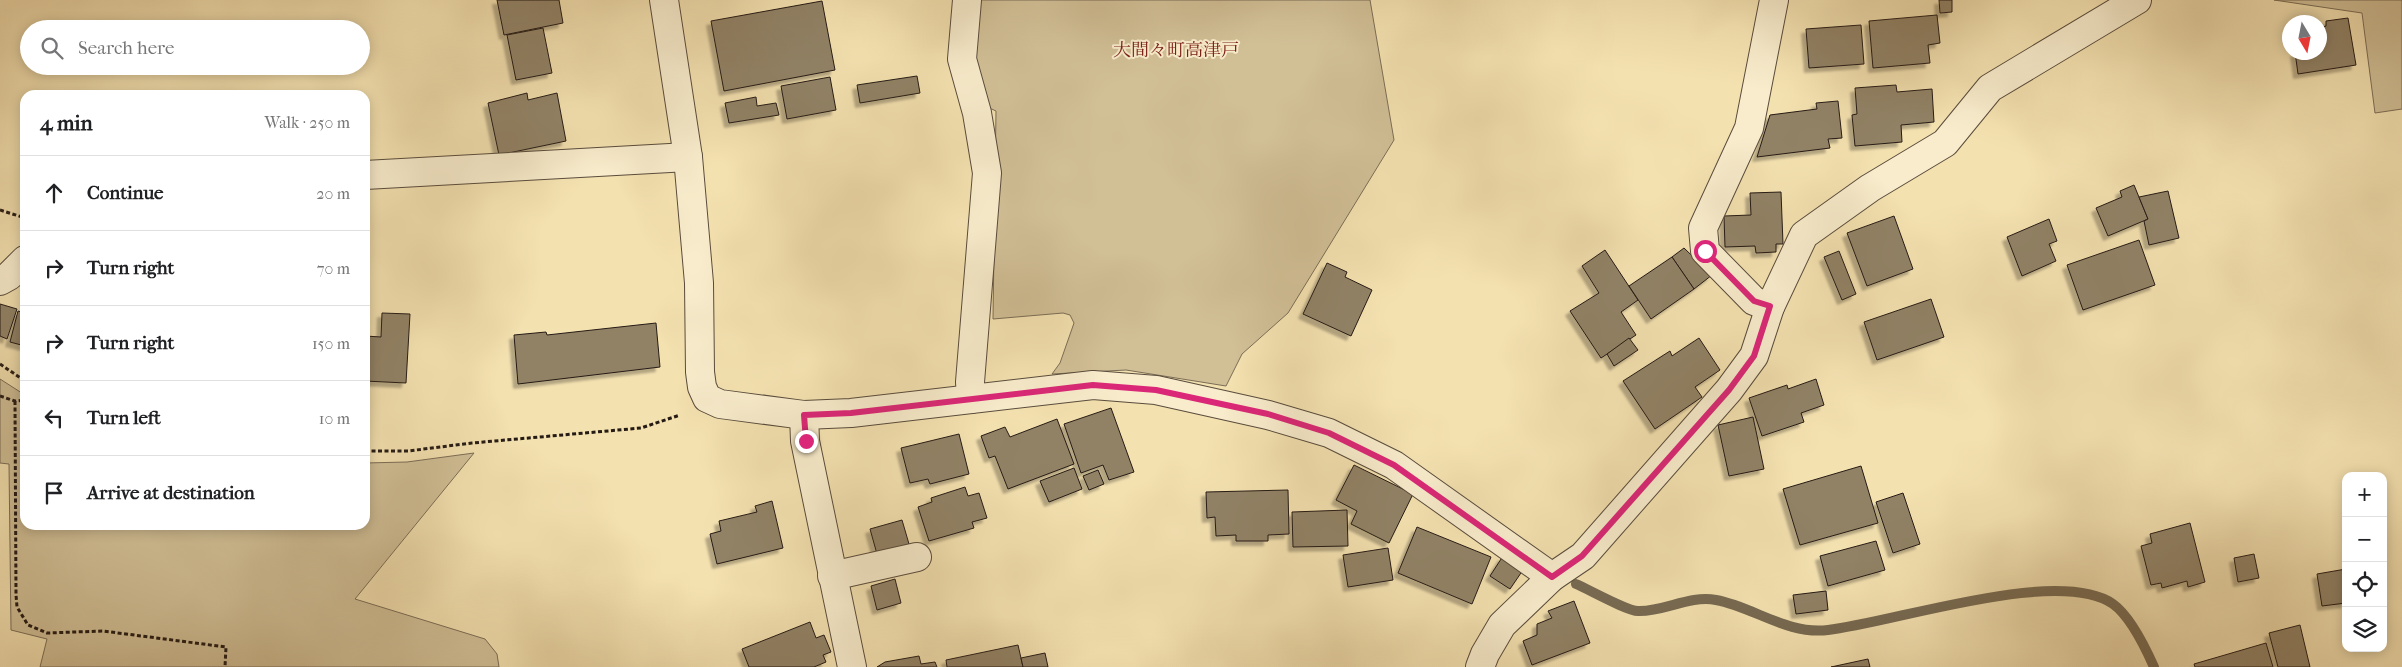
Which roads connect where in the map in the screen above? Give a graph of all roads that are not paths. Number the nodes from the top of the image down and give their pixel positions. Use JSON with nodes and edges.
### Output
{"nodes":[{"id":1,"x":664,"y":0,"type":"edge"},
{"id":2,"x":967,"y":0,"type":"edge"},
{"id":3,"x":1774,"y":0,"type":"edge"},
{"id":4,"x":2137,"y":0,"type":"edge"},
{"id":5,"x":688,"y":157,"type":"junction"},
{"id":6,"x":370,"y":175,"type":"edge"},
{"id":7,"x":20,"y":265,"type":"edge"},
{"id":8,"x":0,"y":281,"type":"edge"},
{"id":9,"x":1770,"y":306,"type":"junction"},
{"id":10,"x":971,"y":398,"type":"junction"},
{"id":11,"x":804,"y":415,"type":"junction"},
{"id":12,"x":917,"y":557,"type":"dead end"},
{"id":13,"x":832,"y":576,"type":"junction"},
{"id":14,"x":1552,"y":577,"type":"junction"},
{"id":15,"x":852,"y":667,"type":"edge"},
{"id":16,"x":1480,"y":667,"type":"edge"}],
"edges":[{"from":1,"to":5,"type":"street"},
{"from":2,"to":10,"type":"street"},
{"from":3,"to":9,"type":"street"},
{"from":4,"to":9,"type":"street"},
{"from":5,"to":6,"type":"street"},
{"from":5,"to":11,"type":"street"},
{"from":7,"to":8,"type":"street"},
{"from":9,"to":14,"type":"street"},
{"from":10,"to":11,"type":"street"},
{"from":10,"to":14,"type":"street"},
{"from":11,"to":13,"type":"street"},
{"from":12,"to":13,"type":"street"},
{"from":13,"to":15,"type":"street"},
{"from":14,"to":16,"type":"street"}]}
